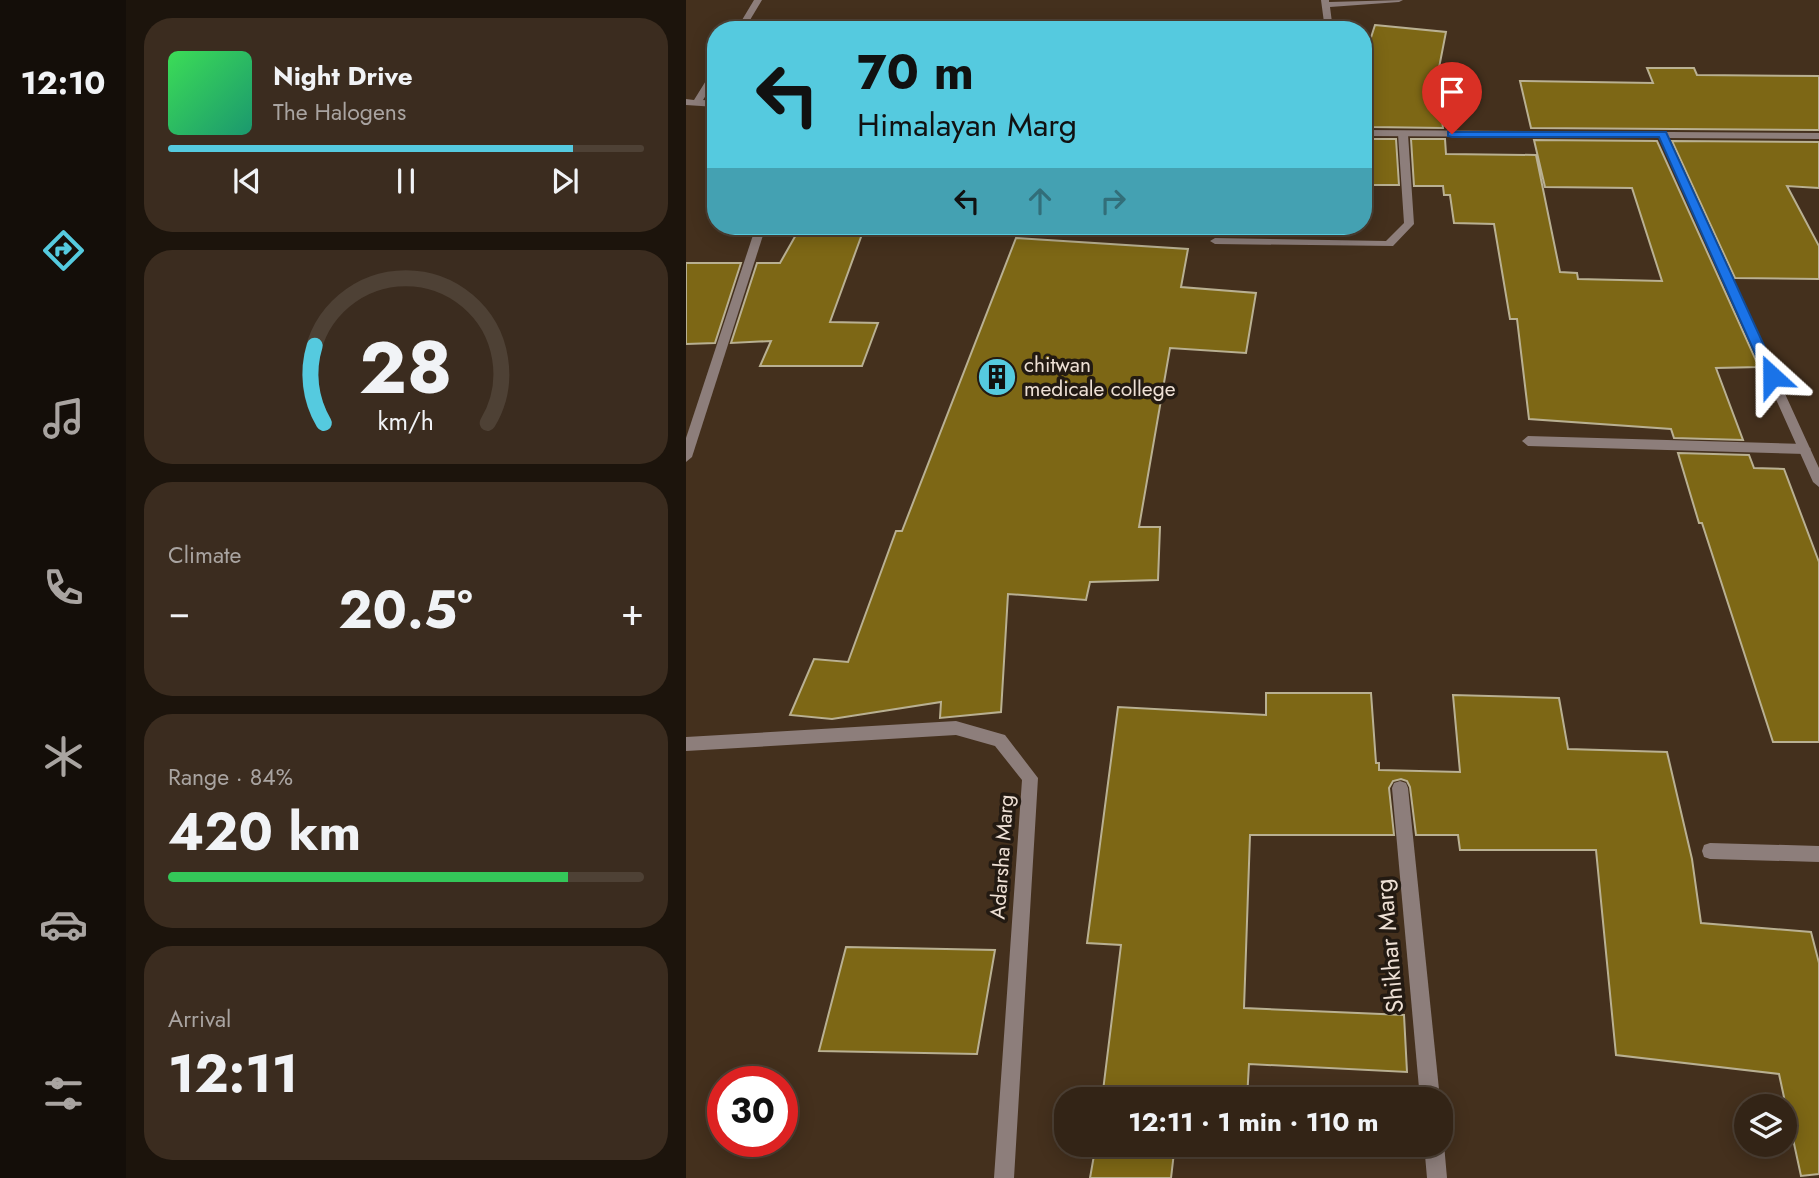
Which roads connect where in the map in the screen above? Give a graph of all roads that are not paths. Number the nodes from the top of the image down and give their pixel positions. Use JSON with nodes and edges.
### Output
{"nodes":[{"id":1,"x":758,"y":0,"type":"edge"},
{"id":2,"x":1399,"y":0,"type":"edge"},
{"id":3,"x":1325,"y":2,"type":"edge"},
{"id":4,"x":745,"y":21,"type":"edge"},
{"id":5,"x":1328,"y":21,"type":"edge"},
{"id":6,"x":707,"y":86,"type":"edge"},
{"id":7,"x":686,"y":102,"type":"edge"},
{"id":8,"x":697,"y":103,"type":"junction"},
{"id":9,"x":707,"y":104,"type":"edge"},
{"id":10,"x":1372,"y":133,"type":"edge"},
{"id":11,"x":1403,"y":134,"type":"junction"},
{"id":12,"x":1662,"y":134,"type":"junction"},
{"id":13,"x":1819,"y":136,"type":"edge"},
{"id":14,"x":758,"y":235,"type":"edge"},
{"id":15,"x":1215,"y":241,"type":"dead end"},
{"id":16,"x":1528,"y":441,"type":"dead end"},
{"id":17,"x":1805,"y":449,"type":"junction"},
{"id":18,"x":686,"y":457,"type":"edge"},
{"id":19,"x":1819,"y":482,"type":"edge"},
{"id":20,"x":686,"y":744,"type":"edge"},
{"id":21,"x":1400,"y":788,"type":"dead end"},
{"id":22,"x":1710,"y":851,"type":"dead end"},
{"id":23,"x":1819,"y":854,"type":"edge"},
{"id":24,"x":1429,"y":1087,"type":"edge"},
{"id":25,"x":1435,"y":1157,"type":"edge"},
{"id":26,"x":1004,"y":1178,"type":"edge"},
{"id":27,"x":1437,"y":1178,"type":"edge"}],
"edges":[{"from":1,"to":4,"type":"street"},
{"from":2,"to":3,"type":"street"},
{"from":3,"to":5,"type":"street"},
{"from":6,"to":8,"type":"street"},
{"from":7,"to":8,"type":"street"},
{"from":8,"to":9,"type":"street"},
{"from":10,"to":11,"type":"street"},
{"from":11,"to":12,"type":"street"},
{"from":11,"to":15,"type":"street"},
{"from":12,"to":13,"type":"street"},
{"from":12,"to":17,"type":"street"},
{"from":14,"to":18,"type":"street"},
{"from":16,"to":17,"type":"street"},
{"from":17,"to":19,"type":"street"},
{"from":20,"to":26,"type":"street","name":"Adarsha Marg"},
{"from":21,"to":24,"type":"street","name":"Shikhar Marg"},
{"from":22,"to":23,"type":"street"},
{"from":25,"to":27,"type":"street"}]}
